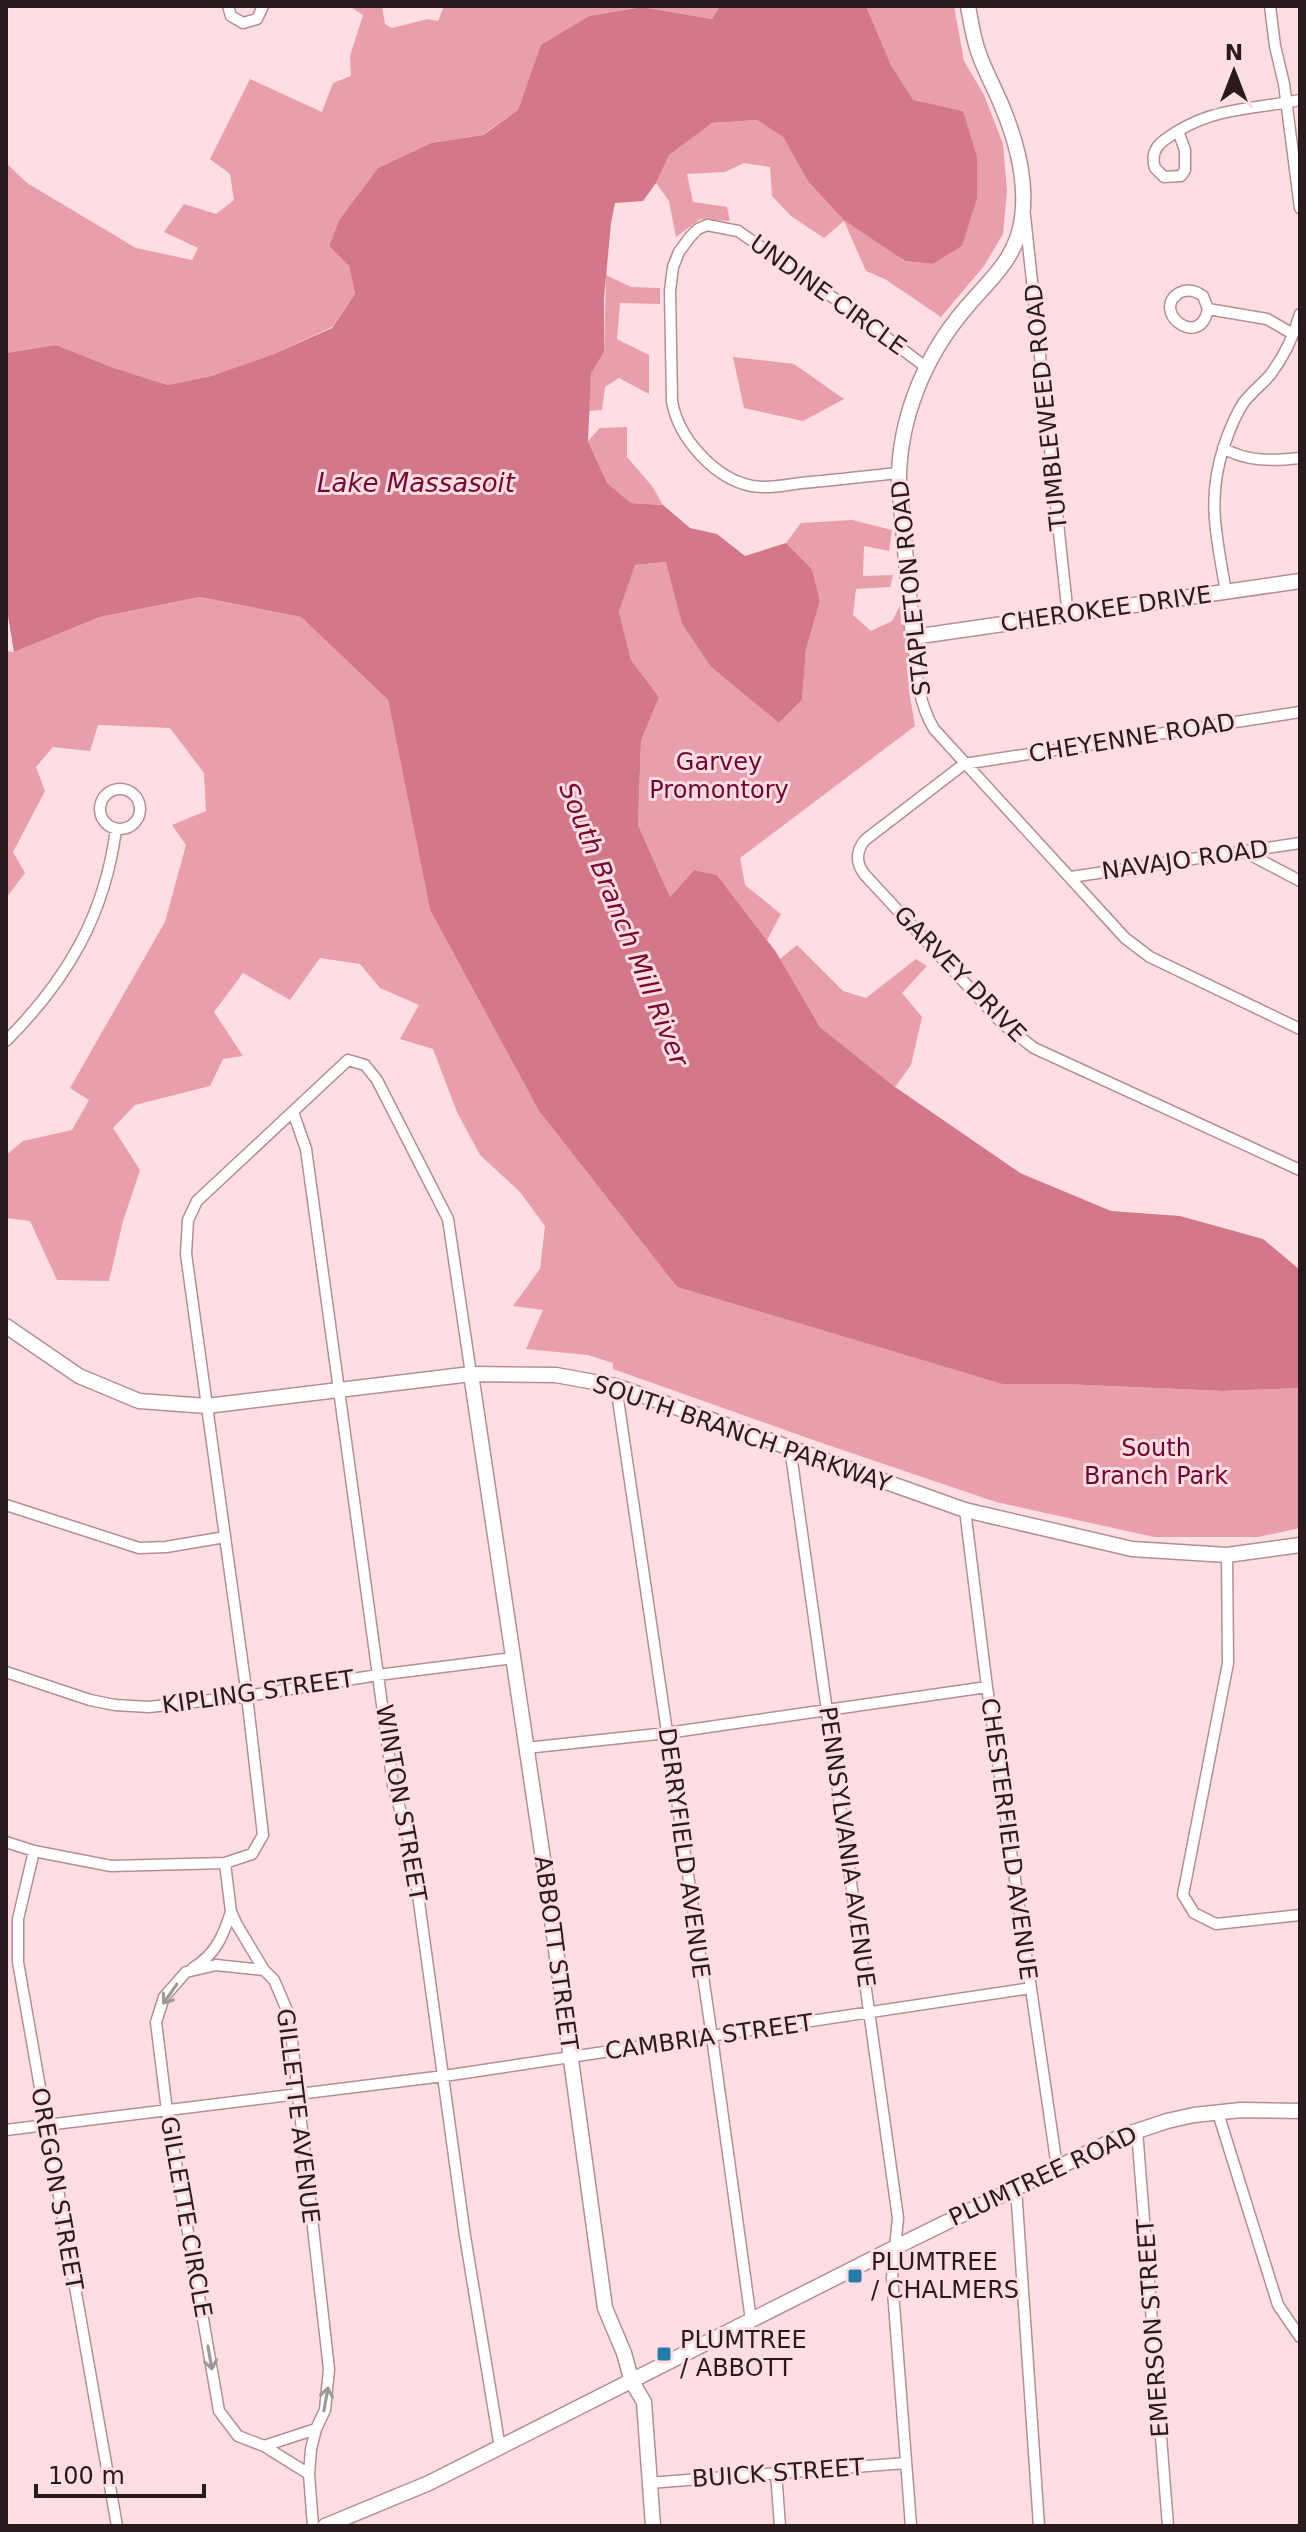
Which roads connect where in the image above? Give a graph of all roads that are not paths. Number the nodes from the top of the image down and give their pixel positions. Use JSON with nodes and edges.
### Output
{"nodes":[{"id":1,"x":263,"y":6,"type":"edge"},
{"id":2,"x":968,"y":6,"type":"edge"},
{"id":3,"x":1270,"y":6,"type":"edge"},
{"id":4,"x":225,"y":7,"type":"edge"},
{"id":5,"x":1300,"y":100,"type":"edge"},
{"id":6,"x":1287,"y":103,"type":"junction"},
{"id":7,"x":1178,"y":131,"type":"junction"},
{"id":8,"x":1023,"y":198,"type":"junction"},
{"id":9,"x":1300,"y":208,"type":"edge"},
{"id":10,"x":1208,"y":309,"type":"dead end"},
{"id":11,"x":1300,"y":314,"type":"edge"},
{"id":12,"x":1293,"y":334,"type":"junction"},
{"id":13,"x":927,"y":368,"type":"junction"},
{"id":14,"x":1223,"y":448,"type":"junction"},
{"id":15,"x":1300,"y":458,"type":"edge"},
{"id":16,"x":899,"y":473,"type":"junction"},
{"id":17,"x":1300,"y":581,"type":"edge"},
{"id":18,"x":1226,"y":592,"type":"junction"},
{"id":19,"x":1068,"y":616,"type":"junction"},
{"id":20,"x":913,"y":637,"type":"junction"},
{"id":21,"x":1300,"y":712,"type":"edge"},
{"id":22,"x":964,"y":764,"type":"junction"},
{"id":23,"x":116,"y":829,"type":"junction"},
{"id":24,"x":1300,"y":843,"type":"edge"},
{"id":25,"x":1243,"y":851,"type":"junction"},
{"id":26,"x":1071,"y":877,"type":"junction"},
{"id":27,"x":1300,"y":881,"type":"edge"},
{"id":28,"x":1300,"y":1029,"type":"edge"},
{"id":29,"x":6,"y":1041,"type":"edge"},
{"id":30,"x":293,"y":1112,"type":"junction"},
{"id":31,"x":1300,"y":1170,"type":"edge"},
{"id":32,"x":6,"y":1326,"type":"edge"},
{"id":33,"x":471,"y":1374,"type":"junction"},
{"id":34,"x":616,"y":1386,"type":"junction"},
{"id":35,"x":337,"y":1390,"type":"junction"},
{"id":36,"x":207,"y":1406,"type":"junction"},
{"id":37,"x":790,"y":1447,"type":"junction"},
{"id":38,"x":6,"y":1505,"type":"edge"},
{"id":39,"x":965,"y":1510,"type":"junction"},
{"id":40,"x":225,"y":1537,"type":"junction"},
{"id":41,"x":1300,"y":1545,"type":"edge"},
{"id":42,"x":1227,"y":1555,"type":"junction"},
{"id":43,"x":513,"y":1658,"type":"junction"},
{"id":44,"x":6,"y":1672,"type":"edge"},
{"id":45,"x":378,"y":1675,"type":"junction"},
{"id":46,"x":987,"y":1687,"type":"junction"},
{"id":47,"x":247,"y":1696,"type":"junction"},
{"id":48,"x":827,"y":1709,"type":"junction"},
{"id":49,"x":667,"y":1733,"type":"junction"},
{"id":50,"x":526,"y":1748,"type":"junction"},
{"id":51,"x":6,"y":1842,"type":"edge"},
{"id":52,"x":34,"y":1851,"type":"junction"},
{"id":53,"x":225,"y":1863,"type":"junction"},
{"id":54,"x":231,"y":1912,"type":"junction"},
{"id":55,"x":1300,"y":1915,"type":"edge"},
{"id":56,"x":264,"y":1970,"type":"junction"},
{"id":57,"x":186,"y":1972,"type":"junction"},
{"id":58,"x":1031,"y":1988,"type":"junction"},
{"id":59,"x":870,"y":2013,"type":"junction"},
{"id":60,"x":712,"y":2037,"type":"junction"},
{"id":61,"x":571,"y":2058,"type":"junction"},
{"id":62,"x":444,"y":2076,"type":"junction"},
{"id":63,"x":297,"y":2094,"type":"junction"},
{"id":64,"x":167,"y":2111,"type":"junction"},
{"id":65,"x":1300,"y":2111,"type":"edge"},
{"id":66,"x":1218,"y":2113,"type":"junction"},
{"id":67,"x":46,"y":2125,"type":"junction"},
{"id":68,"x":6,"y":2130,"type":"edge"},
{"id":69,"x":1137,"y":2130,"type":"junction"},
{"id":70,"x":1057,"y":2167,"type":"junction"},
{"id":71,"x":1016,"y":2188,"type":"junction"},
{"id":72,"x":896,"y":2247,"type":"junction"},
{"id":73,"x":751,"y":2320,"type":"junction"},
{"id":74,"x":1300,"y":2337,"type":"edge"},
{"id":75,"x":632,"y":2382,"type":"junction"},
{"id":76,"x":316,"y":2429,"type":"junction"},
{"id":77,"x":264,"y":2446,"type":"junction"},
{"id":78,"x":500,"y":2448,"type":"junction"},
{"id":79,"x":906,"y":2463,"type":"junction"},
{"id":80,"x":776,"y":2473,"type":"junction"},
{"id":81,"x":309,"y":2474,"type":"junction"},
{"id":82,"x":649,"y":2483,"type":"junction"},
{"id":83,"x":117,"y":2526,"type":"edge"},
{"id":84,"x":313,"y":2526,"type":"edge"},
{"id":85,"x":325,"y":2526,"type":"edge"},
{"id":86,"x":653,"y":2526,"type":"edge"},
{"id":87,"x":780,"y":2526,"type":"edge"},
{"id":88,"x":911,"y":2526,"type":"edge"},
{"id":89,"x":1039,"y":2526,"type":"edge"},
{"id":90,"x":1168,"y":2526,"type":"edge"}],
"edges":[{"from":1,"to":4,"type":"street"},
{"from":2,"to":8,"type":"street","name":"STAPLETON ROAD"},
{"from":3,"to":6,"type":"street"},
{"from":5,"to":6,"type":"street"},
{"from":6,"to":7,"type":"street"},
{"from":6,"to":9,"type":"street"},
{"from":7,"to":7,"type":"street"},
{"from":8,"to":13,"type":"street","name":"STAPLETON ROAD"},
{"from":8,"to":19,"type":"street","name":"TUMBLEWEED ROAD"},
{"from":10,"to":12,"type":"street"},
{"from":11,"to":12,"type":"street"},
{"from":12,"to":14,"type":"street"},
{"from":13,"to":16,"type":"street","name":"STAPLETON ROAD"},
{"from":13,"to":16,"type":"street","name":"UNDINE CIRCLE"},
{"from":14,"to":15,"type":"street"},
{"from":14,"to":18,"type":"street"},
{"from":16,"to":20,"type":"street","name":"STAPLETON ROAD"},
{"from":17,"to":18,"type":"street","name":"CHEROKEE DRIVE"},
{"from":18,"to":19,"type":"street","name":"CHEROKEE DRIVE"},
{"from":19,"to":20,"type":"street","name":"CHEROKEE DRIVE"},
{"from":20,"to":22,"type":"street","name":"STAPLETON ROAD"},
{"from":21,"to":22,"type":"street","name":"CHEYENNE ROAD"},
{"from":22,"to":26,"type":"street","name":"STAPLETON ROAD"},
{"from":22,"to":31,"type":"street","name":"GARVEY DRIVE"},
{"from":23,"to":23,"type":"street"},
{"from":23,"to":29,"type":"street"},
{"from":24,"to":25,"type":"street","name":"NAVAJO ROAD"},
{"from":25,"to":26,"type":"street","name":"NAVAJO ROAD"},
{"from":25,"to":27,"type":"street"},
{"from":26,"to":28,"type":"street","name":"STAPLETON ROAD"},
{"from":30,"to":33,"type":"street"},
{"from":30,"to":35,"type":"street","name":"WINTON STREET"},
{"from":30,"to":36,"type":"street"},
{"from":32,"to":36,"type":"street","name":"SOUTH BRANCH PARKWAY"},
{"from":33,"to":34,"type":"street","name":"SOUTH BRANCH PARKWAY"},
{"from":33,"to":35,"type":"street","name":"SOUTH BRANCH PARKWAY"},
{"from":33,"to":43,"type":"street","name":"ABBOTT STREET"},
{"from":34,"to":37,"type":"street","name":"SOUTH BRANCH PARKWAY"},
{"from":34,"to":49,"type":"street","name":"DERRYFIELD AVENUE"},
{"from":35,"to":36,"type":"street","name":"SOUTH BRANCH PARKWAY"},
{"from":35,"to":45,"type":"street","name":"WINTON STREET"},
{"from":36,"to":40,"type":"street"},
{"from":37,"to":39,"type":"street","name":"SOUTH BRANCH PARKWAY"},
{"from":37,"to":48,"type":"street","name":"PENNSYLVANIA AVENUE"},
{"from":38,"to":40,"type":"street"},
{"from":39,"to":42,"type":"street","name":"SOUTH BRANCH PARKWAY"},
{"from":39,"to":46,"type":"street","name":"CHESTERFIELD AVENUE"},
{"from":40,"to":47,"type":"street"},
{"from":41,"to":42,"type":"street","name":"SOUTH BRANCH PARKWAY"},
{"from":42,"to":55,"type":"street"},
{"from":43,"to":45,"type":"street","name":"KIPLING STREET"},
{"from":43,"to":50,"type":"street","name":"ABBOTT STREET"},
{"from":44,"to":47,"type":"street","name":"KIPLING STREET"},
{"from":45,"to":47,"type":"street","name":"KIPLING STREET"},
{"from":45,"to":62,"type":"street","name":"WINTON STREET"},
{"from":46,"to":48,"type":"street"},
{"from":46,"to":58,"type":"street","name":"CHESTERFIELD AVENUE"},
{"from":47,"to":53,"type":"street"},
{"from":48,"to":49,"type":"street"},
{"from":48,"to":59,"type":"street","name":"PENNSYLVANIA AVENUE"},
{"from":49,"to":50,"type":"street"},
{"from":49,"to":60,"type":"street","name":"DERRYFIELD AVENUE"},
{"from":50,"to":61,"type":"street","name":"ABBOTT STREET"},
{"from":51,"to":52,"type":"street"},
{"from":52,"to":53,"type":"street"},
{"from":52,"to":67,"type":"street","name":"OREGON STREET"},
{"from":53,"to":54,"type":"street","name":"GILLETTE AVENUE"},
{"from":54,"to":56,"type":"street","name":"GILLETTE AVENUE"},
{"from":54,"to":57,"type":"street","name":"GILLETTE CIRCLE"},
{"from":56,"to":57,"type":"street"},
{"from":56,"to":63,"type":"street","name":"GILLETTE AVENUE"},
{"from":57,"to":64,"type":"street","name":"GILLETTE CIRCLE","one_way":true},
{"from":58,"to":59,"type":"street","name":"CAMBRIA STREET"},
{"from":58,"to":70,"type":"street","name":"CHESTERFIELD AVENUE"},
{"from":59,"to":60,"type":"street","name":"CAMBRIA STREET"},
{"from":59,"to":72,"type":"street","name":"PENNSYLVANIA AVENUE"},
{"from":60,"to":61,"type":"street","name":"CAMBRIA STREET"},
{"from":60,"to":73,"type":"street","name":"DERRYFIELD AVENUE"},
{"from":61,"to":62,"type":"street","name":"CAMBRIA STREET"},
{"from":61,"to":75,"type":"street","name":"ABBOTT STREET"},
{"from":62,"to":63,"type":"street","name":"CAMBRIA STREET"},
{"from":62,"to":78,"type":"street","name":"WINTON STREET"},
{"from":63,"to":64,"type":"street","name":"CAMBRIA STREET"},
{"from":76,"to":63,"type":"street","name":"GILLETTE AVENUE","one_way":true},
{"from":64,"to":67,"type":"street","name":"CAMBRIA STREET"},
{"from":64,"to":77,"type":"street","name":"GILLETTE CIRCLE","one_way":true},
{"from":65,"to":66,"type":"street","name":"PLUMTREE ROAD"},
{"from":66,"to":69,"type":"street","name":"PLUMTREE ROAD"},
{"from":66,"to":74,"type":"street"},
{"from":67,"to":68,"type":"street","name":"CAMBRIA STREET"},
{"from":67,"to":83,"type":"street","name":"OREGON STREET"},
{"from":69,"to":70,"type":"street","name":"PLUMTREE ROAD"},
{"from":69,"to":90,"type":"street","name":"EMERSON STREET"},
{"from":70,"to":71,"type":"street","name":"PLUMTREE ROAD"},
{"from":71,"to":72,"type":"street","name":"PLUMTREE ROAD"},
{"from":71,"to":89,"type":"street"},
{"from":72,"to":73,"type":"street","name":"PLUMTREE ROAD"},
{"from":72,"to":79,"type":"street","name":"PENNSYLVANIA AVENUE"},
{"from":73,"to":75,"type":"street","name":"PLUMTREE ROAD"},
{"from":75,"to":78,"type":"street","name":"PLUMTREE ROAD"},
{"from":75,"to":82,"type":"street","name":"ABBOTT STREET"},
{"from":76,"to":77,"type":"street"},
{"from":76,"to":81,"type":"street","name":"GILLETTE AVENUE"},
{"from":77,"to":81,"type":"street","name":"GILLETTE CIRCLE"},
{"from":78,"to":85,"type":"street","name":"PLUMTREE ROAD"},
{"from":79,"to":80,"type":"street","name":"BUICK STREET"},
{"from":79,"to":88,"type":"street","name":"PENNSYLVANIA AVENUE"},
{"from":80,"to":82,"type":"street","name":"BUICK STREET"},
{"from":80,"to":87,"type":"street"},
{"from":81,"to":84,"type":"street","name":"GILLETTE AVENUE"},
{"from":82,"to":86,"type":"street","name":"ABBOTT STREET"}]}
